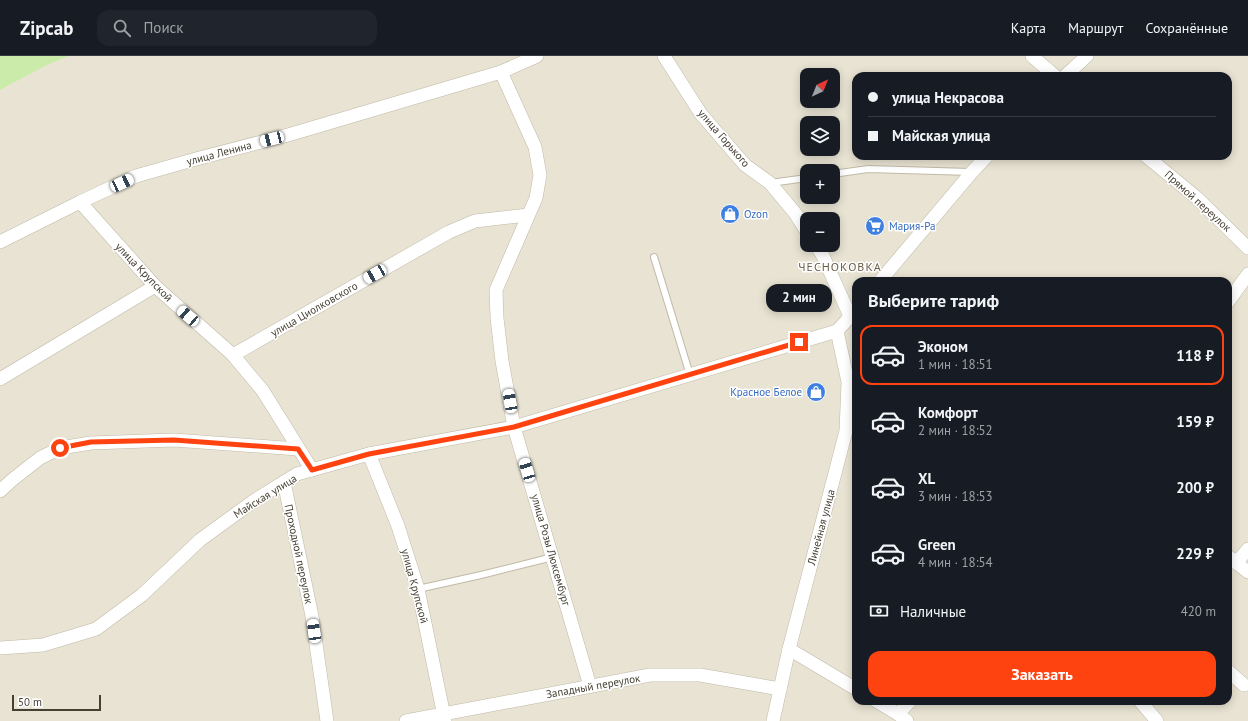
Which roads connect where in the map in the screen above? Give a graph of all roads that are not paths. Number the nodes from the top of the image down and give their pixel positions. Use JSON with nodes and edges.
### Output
{"nodes":[{"id":1,"x":537,"y":56,"type":"edge"},
{"id":2,"x":664,"y":56,"type":"edge"},
{"id":3,"x":1032,"y":56,"type":"edge"},
{"id":4,"x":1087,"y":56,"type":"edge"},
{"id":5,"x":501,"y":72,"type":"junction"},
{"id":6,"x":1050,"y":72,"type":"edge"},
{"id":7,"x":1069,"y":72,"type":"edge"},
{"id":8,"x":983,"y":160,"type":"edge"},
{"id":9,"x":1151,"y":160,"type":"edge"},
{"id":10,"x":972,"y":172,"type":"junction"},
{"id":11,"x":840,"y":173,"type":"edge"},
{"id":12,"x":800,"y":179,"type":"edge"},
{"id":13,"x":770,"y":183,"type":"junction"},
{"id":14,"x":80,"y":202,"type":"junction"},
{"id":15,"x":528,"y":215,"type":"junction"},
{"id":16,"x":800,"y":220,"type":"edge"},
{"id":17,"x":0,"y":242,"type":"edge"},
{"id":18,"x":1248,"y":248,"type":"edge"},
{"id":19,"x":820,"y":252,"type":"edge"},
{"id":20,"x":654,"y":257,"type":"dead end"},
{"id":21,"x":1248,"y":274,"type":"edge"},
{"id":22,"x":883,"y":277,"type":"edge"},
{"id":23,"x":155,"y":286,"type":"junction"},
{"id":24,"x":1232,"y":296,"type":"edge"},
{"id":25,"x":852,"y":311,"type":"edge"},
{"id":26,"x":852,"y":314,"type":"edge"},
{"id":27,"x":838,"y":331,"type":"junction"},
{"id":28,"x":233,"y":355,"type":"junction"},
{"id":29,"x":690,"y":375,"type":"junction"},
{"id":30,"x":0,"y":379,"type":"edge"},
{"id":31,"x":514,"y":427,"type":"junction"},
{"id":32,"x":298,"y":449,"type":"junction"},
{"id":33,"x":369,"y":454,"type":"junction"},
{"id":34,"x":312,"y":470,"type":"junction"},
{"id":35,"x":284,"y":482,"type":"junction"},
{"id":36,"x":0,"y":490,"type":"edge"},
{"id":37,"x":1248,"y":549,"type":"edge"},
{"id":38,"x":553,"y":557,"type":"junction"},
{"id":39,"x":1232,"y":560,"type":"edge"},
{"id":40,"x":1248,"y":572,"type":"edge"},
{"id":41,"x":418,"y":589,"type":"junction"},
{"id":42,"x":0,"y":648,"type":"edge"},
{"id":43,"x":789,"y":649,"type":"junction"},
{"id":44,"x":1232,"y":674,"type":"edge"},
{"id":45,"x":1244,"y":685,"type":"dead end"},
{"id":46,"x":590,"y":686,"type":"junction"},
{"id":47,"x":852,"y":687,"type":"edge"},
{"id":48,"x":780,"y":689,"type":"junction"},
{"id":49,"x":882,"y":705,"type":"edge"},
{"id":50,"x":908,"y":705,"type":"edge"},
{"id":51,"x":1143,"y":705,"type":"edge"},
{"id":52,"x":444,"y":718,"type":"edge"},
{"id":53,"x":903,"y":718,"type":"edge"},
{"id":54,"x":326,"y":721,"type":"edge"},
{"id":55,"x":406,"y":721,"type":"edge"},
{"id":56,"x":773,"y":721,"type":"edge"},
{"id":57,"x":1156,"y":721,"type":"edge"}],
"edges":[{"from":1,"to":5,"type":"street","name":"улица Ленина"},
{"from":2,"to":13,"type":"street","name":"улица Горького"},
{"from":3,"to":6,"type":"street"},
{"from":4,"to":7,"type":"street"},
{"from":5,"to":14,"type":"street","name":"улица Ленина"},
{"from":5,"to":15,"type":"street","name":"улица Розы Люксембург"},
{"from":8,"to":10,"type":"street"},
{"from":9,"to":18,"type":"street","name":"Прямой переулок"},
{"from":10,"to":11,"type":"lane"},
{"from":10,"to":22,"type":"street"},
{"from":12,"to":13,"type":"lane"},
{"from":13,"to":16,"type":"street","name":"улица Горького"},
{"from":14,"to":17,"type":"street","name":"улица Ленина"},
{"from":14,"to":23,"type":"street","name":"улица Крупской"},
{"from":15,"to":28,"type":"street","name":"улица Циолковского"},
{"from":15,"to":31,"type":"street","name":"улица Розы Люксембург"},
{"from":19,"to":25,"type":"street"},
{"from":20,"to":29,"type":"lane"},
{"from":21,"to":24,"type":"street"},
{"from":23,"to":28,"type":"street","name":"улица Крупской"},
{"from":23,"to":30,"type":"street"},
{"from":26,"to":27,"type":"street"},
{"from":27,"to":29,"type":"street","name":"Майская улица"},
{"from":27,"to":43,"type":"street","name":"Линейная улица"},
{"from":28,"to":32,"type":"street","name":"улица Крупской"},
{"from":29,"to":31,"type":"street","name":"Майская улица"},
{"from":31,"to":33,"type":"street","name":"Майская улица"},
{"from":31,"to":38,"type":"street","name":"улица Розы Люксембург"},
{"from":32,"to":34,"type":"street","name":"улица Крупской"},
{"from":32,"to":36,"type":"street"},
{"from":33,"to":34,"type":"street","name":"Майская улица"},
{"from":33,"to":41,"type":"street","name":"улица Крупской"},
{"from":34,"to":35,"type":"street","name":"Майская улица"},
{"from":35,"to":42,"type":"street","name":"Майская улица"},
{"from":35,"to":54,"type":"street","name":"Проходной переулок"},
{"from":37,"to":39,"type":"street"},
{"from":38,"to":41,"type":"lane"},
{"from":38,"to":46,"type":"street","name":"улица Розы Люксембург"},
{"from":39,"to":40,"type":"street"},
{"from":41,"to":52,"type":"street","name":"улица Крупской"},
{"from":43,"to":47,"type":"street"},
{"from":43,"to":48,"type":"street","name":"Линейная улица"},
{"from":44,"to":45,"type":"street"},
{"from":46,"to":48,"type":"street","name":"Западный переулок"},
{"from":46,"to":52,"type":"street","name":"Западный переулок"},
{"from":48,"to":56,"type":"street","name":"Линейная улица"},
{"from":49,"to":53,"type":"street"},
{"from":50,"to":53,"type":"street"},
{"from":51,"to":57,"type":"street"},
{"from":52,"to":55,"type":"street","name":"Западный переулок"}]}
